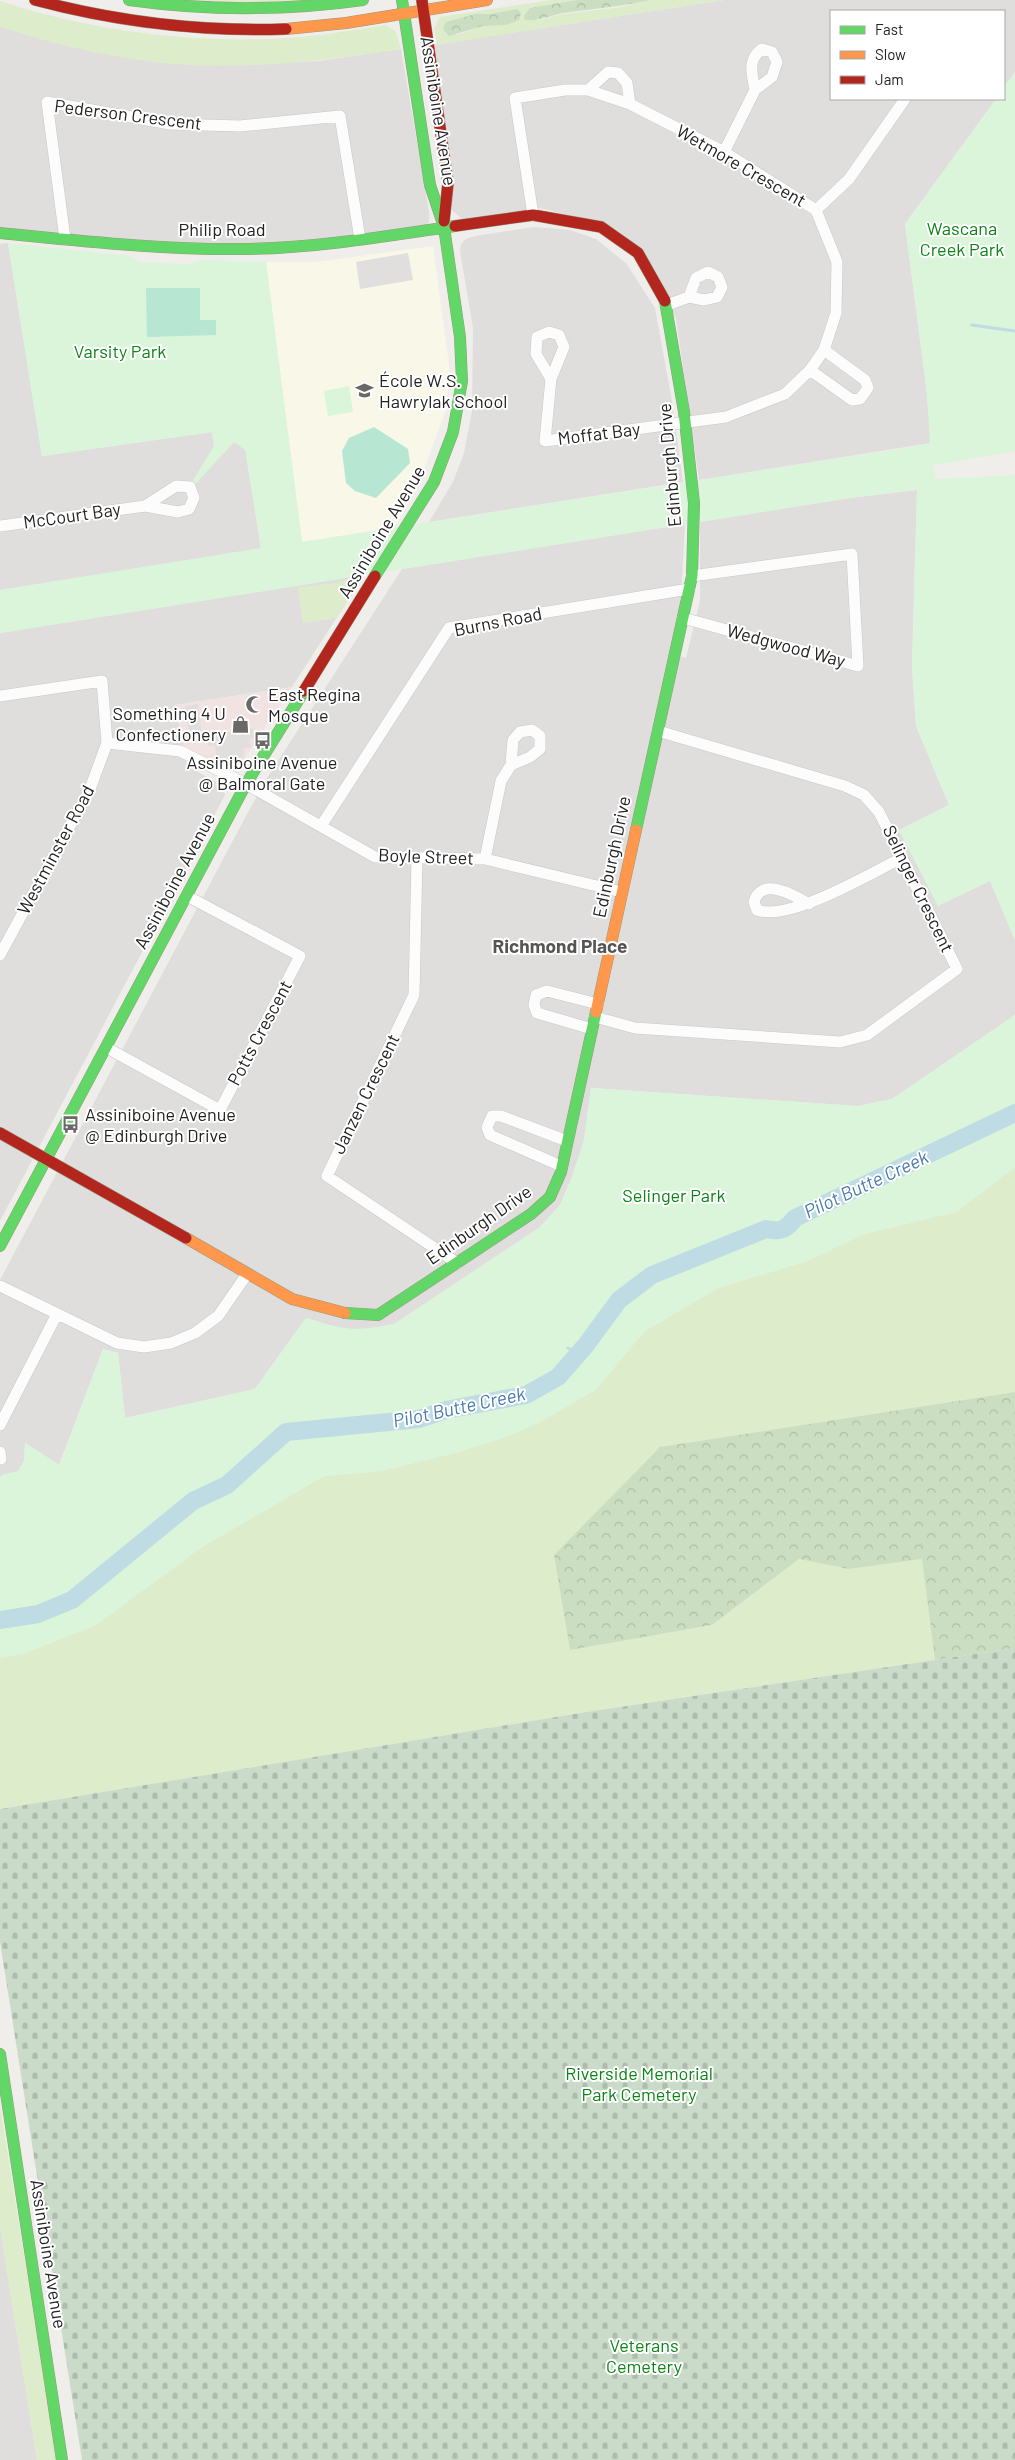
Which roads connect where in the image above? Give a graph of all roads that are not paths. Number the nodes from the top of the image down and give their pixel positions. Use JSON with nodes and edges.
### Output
{"nodes":[{"id":1,"x":35,"y":0,"type":"edge"},
{"id":2,"x":129,"y":0,"type":"edge"},
{"id":3,"x":362,"y":0,"type":"edge"},
{"id":4,"x":402,"y":0,"type":"edge"},
{"id":5,"x":487,"y":0,"type":"edge"},
{"id":6,"x":422,"y":5,"type":"edge"},
{"id":7,"x":404,"y":13,"type":"junction"},
{"id":8,"x":588,"y":90,"type":"junction"},
{"id":9,"x":755,"y":90,"type":"dead end"},
{"id":10,"x":904,"y":100,"type":"edge"},
{"id":11,"x":630,"y":104,"type":"junction"},
{"id":12,"x":724,"y":152,"type":"junction"},
{"id":13,"x":816,"y":210,"type":"junction"},
{"id":14,"x":533,"y":215,"type":"junction"},
{"id":15,"x":444,"y":227,"type":"junction"},
{"id":16,"x":0,"y":234,"type":"edge"},
{"id":17,"x":65,"y":239,"type":"junction"},
{"id":18,"x":360,"y":239,"type":"junction"},
{"id":19,"x":689,"y":297,"type":"dead end"},
{"id":20,"x":667,"y":305,"type":"junction"},
{"id":21,"x":824,"y":350,"type":"junction"},
{"id":22,"x":810,"y":370,"type":"junction"},
{"id":23,"x":551,"y":379,"type":"dead end"},
{"id":24,"x":685,"y":423,"type":"junction"},
{"id":25,"x":145,"y":506,"type":"dead end"},
{"id":26,"x":0,"y":526,"type":"edge"},
{"id":27,"x":692,"y":576,"type":"junction"},
{"id":28,"x":689,"y":589,"type":"junction"},
{"id":29,"x":682,"y":618,"type":"junction"},
{"id":30,"x":0,"y":696,"type":"edge"},
{"id":31,"x":658,"y":731,"type":"junction"},
{"id":32,"x":107,"y":744,"type":"junction"},
{"id":33,"x":511,"y":765,"type":"dead end"},
{"id":34,"x":246,"y":784,"type":"junction"},
{"id":35,"x":321,"y":826,"type":"junction"},
{"id":36,"x":417,"y":858,"type":"junction"},
{"id":37,"x":902,"y":858,"type":"junction"},
{"id":38,"x":485,"y":859,"type":"junction"},
{"id":39,"x":622,"y":892,"type":"junction"},
{"id":40,"x":187,"y":896,"type":"junction"},
{"id":41,"x":809,"y":904,"type":"dead end"},
{"id":42,"x":0,"y":954,"type":"edge"},
{"id":43,"x":598,"y":1004,"type":"junction"},
{"id":44,"x":593,"y":1023,"type":"junction"},
{"id":45,"x":107,"y":1048,"type":"junction"},
{"id":46,"x":0,"y":1133,"type":"edge"},
{"id":47,"x":567,"y":1141,"type":"junction"},
{"id":48,"x":46,"y":1157,"type":"junction"},
{"id":49,"x":562,"y":1166,"type":"junction"},
{"id":50,"x":0,"y":1246,"type":"edge"},
{"id":51,"x":457,"y":1263,"type":"junction"},
{"id":52,"x":247,"y":1274,"type":"junction"},
{"id":53,"x":0,"y":1286,"type":"edge"},
{"id":54,"x":57,"y":1314,"type":"junction"},
{"id":55,"x":0,"y":1425,"type":"edge"},
{"id":56,"x":0,"y":2054,"type":"edge"},
{"id":57,"x":62,"y":2460,"type":"edge"}],
"edges":[{"from":1,"to":7,"type":"street"},
{"from":2,"to":3,"type":"street"},
{"from":4,"to":7,"type":"street","name":"Assiniboine Avenue"},
{"from":5,"to":6,"type":"street"},
{"from":6,"to":7,"type":"street"},
{"from":6,"to":15,"type":"street","name":"Assiniboine Avenue"},
{"from":7,"to":15,"type":"street","name":"Assiniboine Avenue"},
{"from":8,"to":11,"type":"street","name":"Wetmore Crescent"},
{"from":8,"to":11,"type":"street"},
{"from":8,"to":14,"type":"street","name":"Wetmore Crescent"},
{"from":9,"to":12,"type":"street"},
{"from":10,"to":13,"type":"street"},
{"from":11,"to":12,"type":"street","name":"Wetmore Crescent"},
{"from":12,"to":13,"type":"street","name":"Wetmore Crescent"},
{"from":13,"to":21,"type":"street","name":"Wetmore Crescent"},
{"from":14,"to":15,"type":"street","name":"Edinburgh Drive"},
{"from":14,"to":20,"type":"street","name":"Edinburgh Drive"},
{"from":15,"to":18,"type":"street","name":"Philip Road"},
{"from":15,"to":34,"type":"street","name":"Assiniboine Avenue"},
{"from":16,"to":17,"type":"street","name":"Philip Road"},
{"from":17,"to":18,"type":"street","name":"Philip Road"},
{"from":17,"to":18,"type":"street","name":"Pederson Crescent"},
{"from":19,"to":20,"type":"street"},
{"from":20,"to":24,"type":"street","name":"Edinburgh Drive"},
{"from":21,"to":22,"type":"street","name":"Wetmore Crescent"},
{"from":21,"to":22,"type":"street"},
{"from":22,"to":24,"type":"street","name":"Wetmore Crescent"},
{"from":23,"to":24,"type":"street","name":"Moffat Bay"},
{"from":24,"to":27,"type":"street","name":"Edinburgh Drive"},
{"from":25,"to":26,"type":"street","name":"McCourt Bay"},
{"from":27,"to":28,"type":"street","name":"Edinburgh Drive"},
{"from":27,"to":29,"type":"street","name":"Wedgwood Way"},
{"from":28,"to":29,"type":"street","name":"Edinburgh Drive"},
{"from":28,"to":35,"type":"street","name":"Burns Road"},
{"from":29,"to":31,"type":"street","name":"Edinburgh Drive"},
{"from":30,"to":32,"type":"street"},
{"from":31,"to":37,"type":"street","name":"Selinger Crescent"},
{"from":31,"to":39,"type":"street","name":"Edinburgh Drive"},
{"from":32,"to":34,"type":"street","name":"Boyle Street"},
{"from":32,"to":42,"type":"street","name":"Westminster Road"},
{"from":33,"to":38,"type":"street"},
{"from":34,"to":35,"type":"street","name":"Boyle Street"},
{"from":34,"to":40,"type":"street","name":"Assiniboine Avenue"},
{"from":35,"to":36,"type":"street","name":"Boyle Street"},
{"from":36,"to":38,"type":"street","name":"Boyle Street"},
{"from":36,"to":51,"type":"street","name":"Janzen Crescent"},
{"from":37,"to":41,"type":"street"},
{"from":37,"to":44,"type":"street","name":"Selinger Crescent"},
{"from":38,"to":39,"type":"street","name":"Boyle Street"},
{"from":39,"to":43,"type":"street","name":"Edinburgh Drive"},
{"from":40,"to":45,"type":"street","name":"Assiniboine Avenue"},
{"from":40,"to":45,"type":"street","name":"Potts Crescent"},
{"from":43,"to":44,"type":"street","name":"Edinburgh Drive"},
{"from":43,"to":44,"type":"street"},
{"from":44,"to":47,"type":"street","name":"Edinburgh Drive"},
{"from":45,"to":48,"type":"street","name":"Assiniboine Avenue"},
{"from":46,"to":48,"type":"street","name":"Edinburgh Drive"},
{"from":47,"to":49,"type":"street","name":"Edinburgh Drive"},
{"from":47,"to":49,"type":"street"},
{"from":48,"to":50,"type":"street","name":"Assiniboine Avenue"},
{"from":48,"to":52,"type":"street","name":"Edinburgh Drive"},
{"from":49,"to":51,"type":"street","name":"Edinburgh Drive"},
{"from":51,"to":52,"type":"street","name":"Edinburgh Drive"},
{"from":52,"to":54,"type":"street"},
{"from":53,"to":54,"type":"street"},
{"from":54,"to":55,"type":"street"},
{"from":56,"to":57,"type":"street","name":"Assiniboine Avenue"}]}
